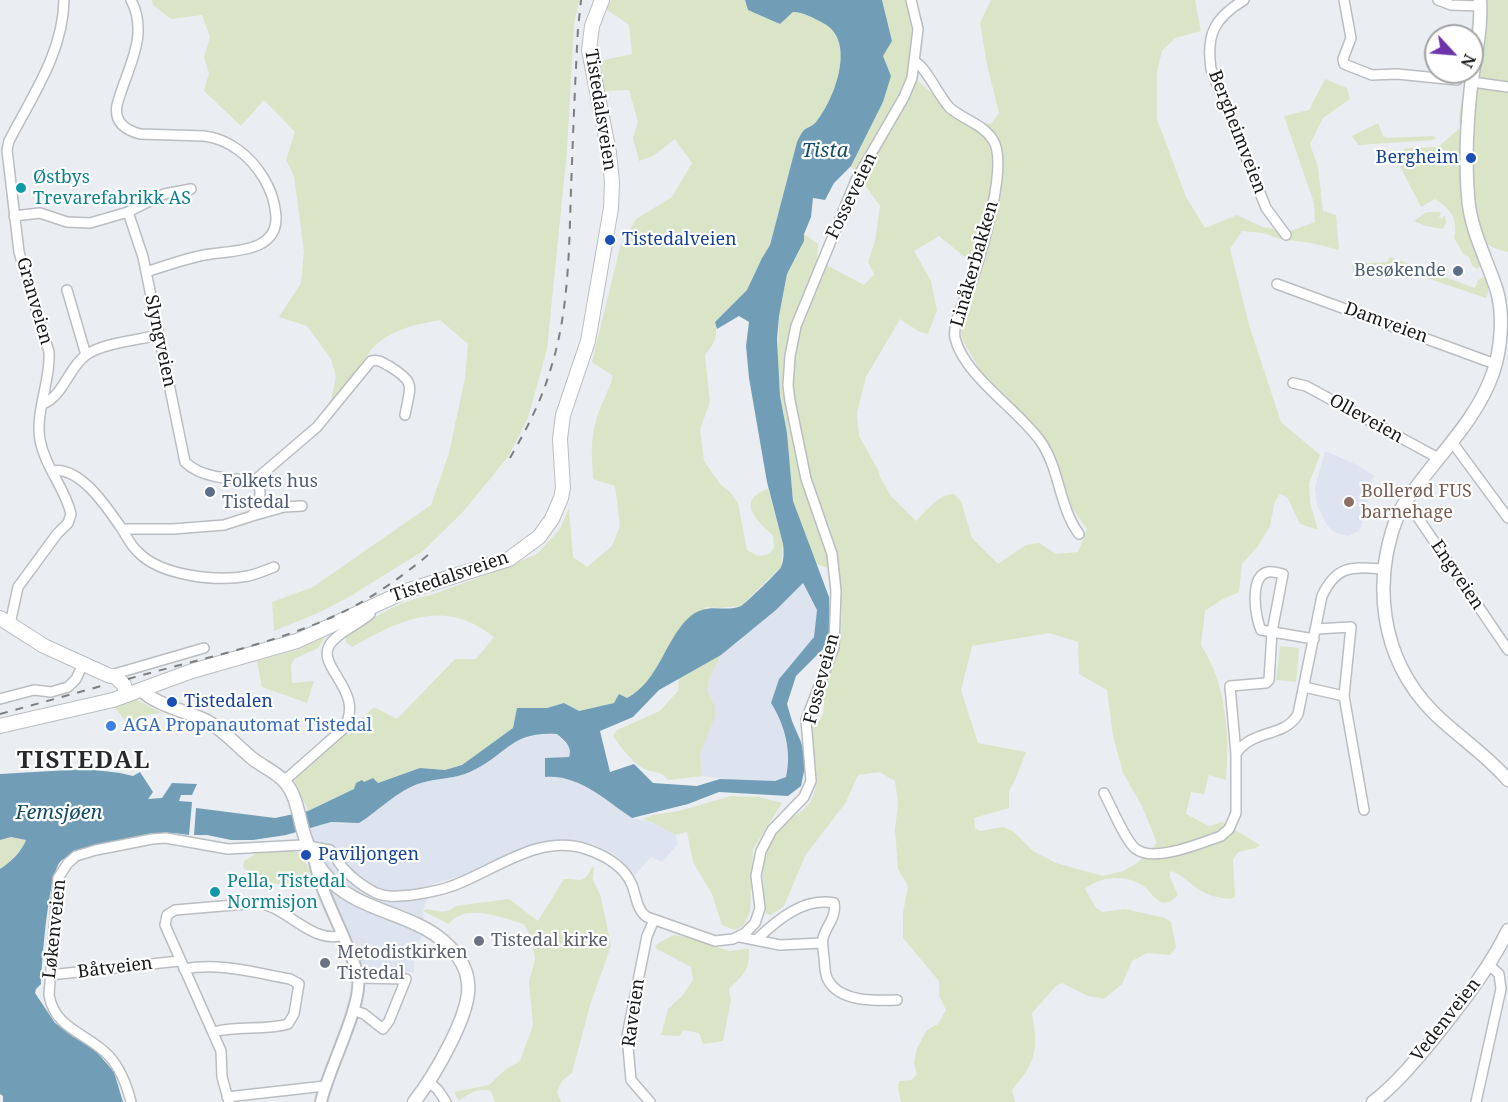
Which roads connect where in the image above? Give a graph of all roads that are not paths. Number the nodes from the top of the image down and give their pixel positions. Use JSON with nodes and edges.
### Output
{"nodes":[{"id":1,"x":64,"y":0,"type":"edge"},
{"id":2,"x":131,"y":0,"type":"edge"},
{"id":3,"x":602,"y":0,"type":"edge"},
{"id":4,"x":911,"y":0,"type":"edge"},
{"id":5,"x":1244,"y":0,"type":"edge"},
{"id":6,"x":1344,"y":0,"type":"edge"},
{"id":7,"x":1438,"y":0,"type":"edge"},
{"id":8,"x":1480,"y":3,"type":"edge"},
{"id":9,"x":1479,"y":24,"type":"edge"},
{"id":10,"x":915,"y":62,"type":"junction"},
{"id":11,"x":1424,"y":77,"type":"edge"},
{"id":12,"x":1472,"y":84,"type":"edge"},
{"id":13,"x":1484,"y":84,"type":"edge"},
{"id":14,"x":1508,"y":87,"type":"edge"},
{"id":15,"x":191,"y":189,"type":"dead end"},
{"id":16,"x":128,"y":212,"type":"junction"},
{"id":17,"x":14,"y":216,"type":"junction"},
{"id":18,"x":1286,"y":235,"type":"dead end"},
{"id":19,"x":146,"y":272,"type":"junction"},
{"id":20,"x":1276,"y":284,"type":"dead end"},
{"id":21,"x":67,"y":290,"type":"dead end"},
{"id":22,"x":159,"y":335,"type":"junction"},
{"id":23,"x":86,"y":355,"type":"junction"},
{"id":24,"x":1495,"y":364,"type":"junction"},
{"id":25,"x":1293,"y":383,"type":"dead end"},
{"id":26,"x":43,"y":404,"type":"junction"},
{"id":27,"x":405,"y":415,"type":"dead end"},
{"id":28,"x":1452,"y":442,"type":"junction"},
{"id":29,"x":1438,"y":458,"type":"junction"},
{"id":30,"x":52,"y":471,"type":"junction"},
{"id":31,"x":255,"y":480,"type":"junction"},
{"id":32,"x":1406,"y":500,"type":"junction"},
{"id":33,"x":302,"y":506,"type":"dead end"},
{"id":34,"x":252,"y":516,"type":"junction"},
{"id":35,"x":1508,"y":518,"type":"edge"},
{"id":36,"x":122,"y":529,"type":"junction"},
{"id":37,"x":1079,"y":534,"type":"dead end"},
{"id":38,"x":274,"y":567,"type":"dead end"},
{"id":39,"x":1384,"y":569,"type":"junction"},
{"id":40,"x":369,"y":607,"type":"junction"},
{"id":41,"x":3,"y":620,"type":"edge"},
{"id":42,"x":1316,"y":629,"type":"junction"},
{"id":43,"x":1272,"y":632,"type":"junction"},
{"id":44,"x":1314,"y":639,"type":"junction"},
{"id":45,"x":204,"y":648,"type":"dead end"},
{"id":46,"x":1508,"y":650,"type":"edge"},
{"id":47,"x":83,"y":664,"type":"junction"},
{"id":48,"x":110,"y":676,"type":"junction"},
{"id":49,"x":161,"y":682,"type":"junction"},
{"id":50,"x":1304,"y":687,"type":"junction"},
{"id":51,"x":142,"y":690,"type":"junction"},
{"id":52,"x":1344,"y":696,"type":"junction"},
{"id":53,"x":122,"y":697,"type":"junction"},
{"id":54,"x":0,"y":699,"type":"edge"},
{"id":55,"x":166,"y":704,"type":"junction"},
{"id":56,"x":0,"y":726,"type":"edge"},
{"id":57,"x":1236,"y":754,"type":"junction"},
{"id":58,"x":1508,"y":780,"type":"edge"},
{"id":59,"x":284,"y":781,"type":"junction"},
{"id":60,"x":1104,"y":793,"type":"dead end"},
{"id":61,"x":1364,"y":810,"type":"dead end"},
{"id":62,"x":306,"y":840,"type":"junction"},
{"id":63,"x":314,"y":860,"type":"junction"},
{"id":64,"x":654,"y":920,"type":"junction"},
{"id":65,"x":1508,"y":930,"type":"edge"},
{"id":66,"x":343,"y":935,"type":"junction"},
{"id":67,"x":740,"y":937,"type":"junction"},
{"id":68,"x":756,"y":940,"type":"junction"},
{"id":69,"x":822,"y":944,"type":"junction"},
{"id":70,"x":182,"y":965,"type":"junction"},
{"id":71,"x":1489,"y":965,"type":"junction"},
{"id":72,"x":50,"y":975,"type":"junction"},
{"id":73,"x":358,"y":978,"type":"junction"},
{"id":74,"x":1504,"y":991,"type":"edge"},
{"id":75,"x":897,"y":1000,"type":"dead end"},
{"id":76,"x":352,"y":1010,"type":"junction"},
{"id":77,"x":214,"y":1032,"type":"junction"},
{"id":78,"x":429,"y":1082,"type":"junction"},
{"id":79,"x":325,"y":1086,"type":"junction"},
{"id":80,"x":228,"y":1100,"type":"edge"},
{"id":81,"x":131,"y":1102,"type":"edge"},
{"id":82,"x":321,"y":1102,"type":"edge"},
{"id":83,"x":414,"y":1102,"type":"edge"},
{"id":84,"x":446,"y":1102,"type":"edge"},
{"id":85,"x":650,"y":1102,"type":"edge"},
{"id":86,"x":1373,"y":1102,"type":"edge"},
{"id":87,"x":1476,"y":1102,"type":"edge"}],
"edges":[{"from":1,"to":17,"type":"street","name":"Granveien"},
{"from":2,"to":19,"type":"street"},
{"from":3,"to":40,"type":"main road","name":"Tistedalsveien"},
{"from":4,"to":10,"type":"street","name":"Fosseveien"},
{"from":5,"to":18,"type":"street","name":"Bergheimveien"},
{"from":6,"to":11,"type":"street"},
{"from":7,"to":8,"type":"street"},
{"from":8,"to":9,"type":"main road"},
{"from":10,"to":37,"type":"street","name":"Linåkerbakken"},
{"from":10,"to":67,"type":"street","name":"Fosseveien"},
{"from":12,"to":24,"type":"main road"},
{"from":13,"to":14,"type":"street"},
{"from":15,"to":16,"type":"street"},
{"from":16,"to":17,"type":"street"},
{"from":16,"to":19,"type":"street","name":"Slyngveien"},
{"from":17,"to":26,"type":"street","name":"Granveien"},
{"from":19,"to":22,"type":"street","name":"Slyngveien"},
{"from":20,"to":24,"type":"street","name":"Damveien"},
{"from":21,"to":23,"type":"street"},
{"from":22,"to":23,"type":"street"},
{"from":22,"to":31,"type":"street","name":"Slyngveien"},
{"from":23,"to":26,"type":"street"},
{"from":24,"to":28,"type":"main road"},
{"from":25,"to":29,"type":"street","name":"Olleveien"},
{"from":26,"to":30,"type":"street","name":"Granveien"},
{"from":27,"to":31,"type":"street"},
{"from":28,"to":29,"type":"main road"},
{"from":28,"to":35,"type":"street"},
{"from":29,"to":32,"type":"main road"},
{"from":30,"to":36,"type":"street"},
{"from":30,"to":41,"type":"street","name":"Granveien"},
{"from":31,"to":34,"type":"street"},
{"from":32,"to":39,"type":"main road"},
{"from":32,"to":46,"type":"street","name":"Engveien"},
{"from":33,"to":34,"type":"street"},
{"from":34,"to":36,"type":"street"},
{"from":36,"to":38,"type":"street"},
{"from":39,"to":42,"type":"street"},
{"from":39,"to":58,"type":"main road"},
{"from":40,"to":49,"type":"main road","name":"Tistedalsveien"},
{"from":40,"to":59,"type":"street"},
{"from":41,"to":47,"type":"main road"},
{"from":42,"to":44,"type":"street"},
{"from":42,"to":52,"type":"street"},
{"from":43,"to":43,"type":"street"},
{"from":43,"to":44,"type":"street"},
{"from":43,"to":57,"type":"street"},
{"from":44,"to":50,"type":"street"},
{"from":45,"to":48,"type":"street"},
{"from":47,"to":48,"type":"main road"},
{"from":47,"to":54,"type":"street"},
{"from":48,"to":53,"type":"main road"},
{"from":49,"to":51,"type":"main road","name":"Tistedalsveien"},
{"from":49,"to":55,"type":"main road"},
{"from":50,"to":52,"type":"street"},
{"from":50,"to":57,"type":"street"},
{"from":51,"to":53,"type":"main road","name":"Tistedalsveien"},
{"from":51,"to":55,"type":"main road"},
{"from":52,"to":61,"type":"street"},
{"from":53,"to":56,"type":"main road","name":"Tistedalsveien"},
{"from":55,"to":59,"type":"main road"},
{"from":57,"to":60,"type":"street"},
{"from":59,"to":62,"type":"main road"},
{"from":62,"to":63,"type":"main road"},
{"from":62,"to":64,"type":"street"},
{"from":62,"to":72,"type":"street","name":"Løkenveien"},
{"from":63,"to":66,"type":"street"},
{"from":63,"to":78,"type":"main road"},
{"from":64,"to":67,"type":"street"},
{"from":64,"to":85,"type":"street","name":"Raveien"},
{"from":65,"to":71,"type":"main road","name":"Vedenveien"},
{"from":66,"to":70,"type":"street"},
{"from":66,"to":73,"type":"street"},
{"from":67,"to":68,"type":"street"},
{"from":68,"to":69,"type":"street"},
{"from":68,"to":69,"type":"street"},
{"from":69,"to":75,"type":"street"},
{"from":70,"to":72,"type":"street","name":"Båtveien"},
{"from":70,"to":77,"type":"street"},
{"from":70,"to":77,"type":"street","name":"Båtveien"},
{"from":71,"to":74,"type":"street"},
{"from":71,"to":86,"type":"main road","name":"Vedenveien"},
{"from":72,"to":81,"type":"street","name":"Løkenveien"},
{"from":73,"to":76,"type":"street"},
{"from":73,"to":76,"type":"street"},
{"from":74,"to":87,"type":"street"},
{"from":76,"to":79,"type":"street"},
{"from":77,"to":80,"type":"street"},
{"from":78,"to":83,"type":"main road"},
{"from":78,"to":84,"type":"street"},
{"from":79,"to":80,"type":"street"},
{"from":79,"to":82,"type":"street"}]}
